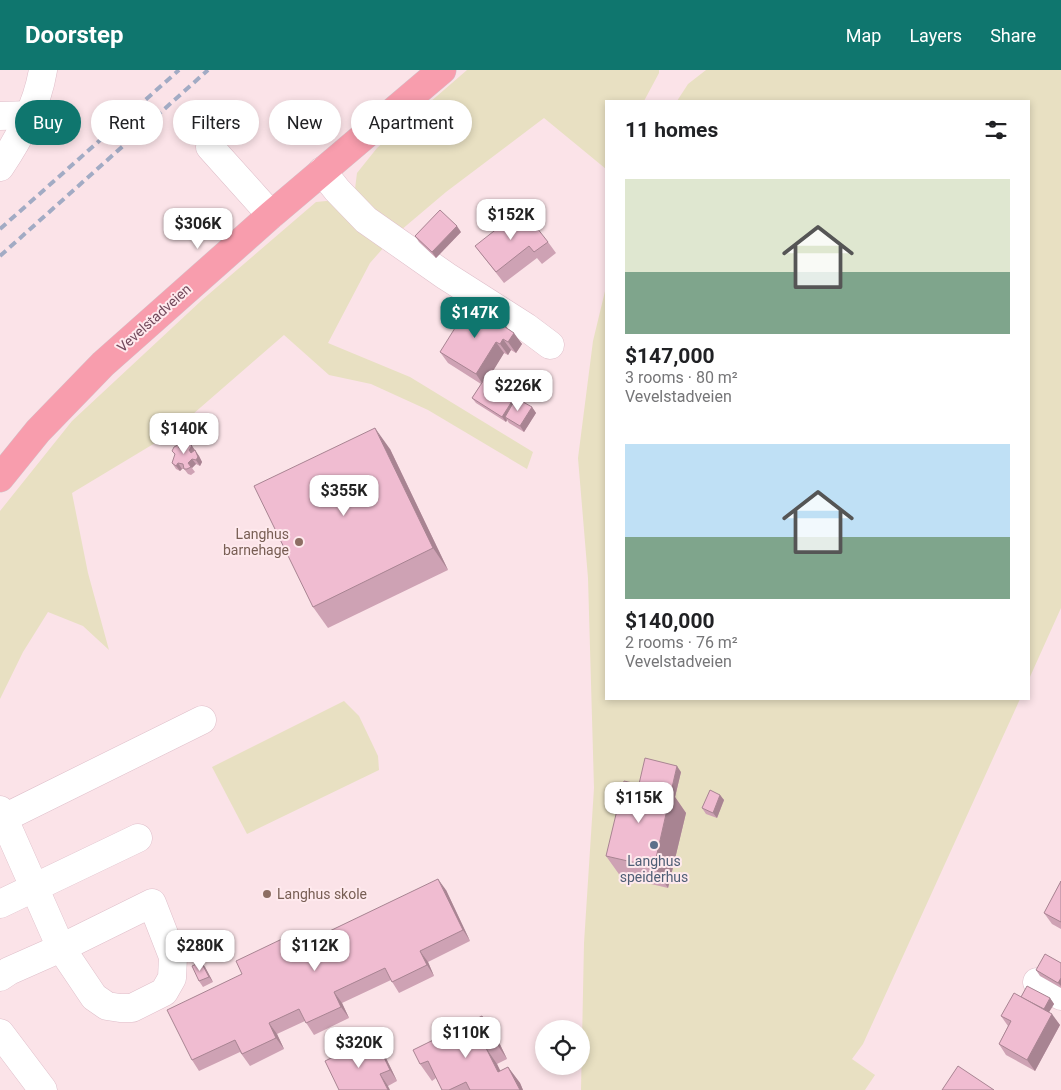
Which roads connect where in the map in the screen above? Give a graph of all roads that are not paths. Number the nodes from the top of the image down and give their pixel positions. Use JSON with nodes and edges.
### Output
{"nodes":[{"id":1,"x":43,"y":70,"type":"edge"},
{"id":2,"x":442,"y":70,"type":"edge"},
{"id":3,"x":36,"y":100,"type":"edge"},
{"id":4,"x":0,"y":116,"type":"edge"},
{"id":5,"x":15,"y":116,"type":"edge"},
{"id":6,"x":15,"y":143,"type":"edge"},
{"id":7,"x":210,"y":147,"type":"dead end"},
{"id":8,"x":0,"y":167,"type":"edge"},
{"id":9,"x":322,"y":171,"type":"junction"},
{"id":10,"x":271,"y":215,"type":"junction"},
{"id":11,"x":550,"y":345,"type":"dead end"},
{"id":12,"x":0,"y":478,"type":"edge"},
{"id":13,"x":202,"y":720,"type":"dead end"},
{"id":14,"x":1,"y":816,"type":"edge"},
{"id":15,"x":138,"y":838,"type":"dead end"},
{"id":16,"x":34,"y":888,"type":"junction"},
{"id":17,"x":0,"y":904,"type":"edge"},
{"id":18,"x":0,"y":977,"type":"edge"},
{"id":19,"x":1037,"y":982,"type":"dead end"},
{"id":20,"x":1061,"y":996,"type":"edge"},
{"id":21,"x":0,"y":1033,"type":"edge"},
{"id":22,"x":43,"y":1090,"type":"edge"}],
"edges":[{"from":1,"to":3,"type":"street"},
{"from":2,"to":9,"type":"main road","name":"Vevelstadveien"},
{"from":4,"to":5,"type":"street"},
{"from":6,"to":8,"type":"street"},
{"from":7,"to":10,"type":"street"},
{"from":9,"to":10,"type":"main road","name":"Vevelstadveien"},
{"from":9,"to":11,"type":"street"},
{"from":10,"to":12,"type":"main road","name":"Vevelstadveien"},
{"from":13,"to":14,"type":"street"},
{"from":14,"to":16,"type":"street"},
{"from":15,"to":16,"type":"street"},
{"from":16,"to":17,"type":"street"},
{"from":16,"to":18,"type":"street"},
{"from":19,"to":20,"type":"street"},
{"from":21,"to":22,"type":"street"}]}
